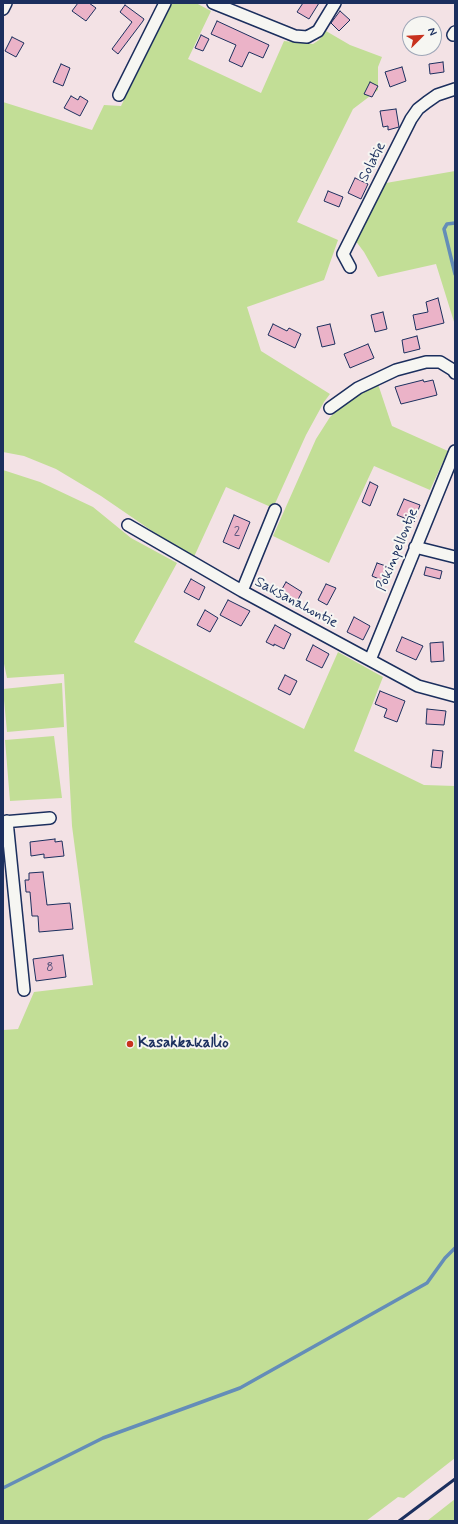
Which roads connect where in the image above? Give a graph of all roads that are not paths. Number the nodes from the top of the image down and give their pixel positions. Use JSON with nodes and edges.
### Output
{"nodes":[{"id":1,"x":6,"y":3,"type":"edge"},
{"id":2,"x":165,"y":3,"type":"edge"},
{"id":3,"x":213,"y":3,"type":"edge"},
{"id":4,"x":335,"y":3,"type":"edge"},
{"id":5,"x":3,"y":9,"type":"edge"},
{"id":6,"x":455,"y":89,"type":"edge"},
{"id":7,"x":119,"y":95,"type":"dead end"},
{"id":8,"x":350,"y":267,"type":"dead end"},
{"id":9,"x":455,"y":373,"type":"edge"},
{"id":10,"x":330,"y":408,"type":"dead end"},
{"id":11,"x":455,"y":451,"type":"edge"},
{"id":12,"x":275,"y":510,"type":"dead end"},
{"id":13,"x":128,"y":525,"type":"dead end"},
{"id":14,"x":415,"y":547,"type":"junction"},
{"id":15,"x":455,"y":557,"type":"edge"},
{"id":16,"x":242,"y":591,"type":"junction"},
{"id":17,"x":370,"y":660,"type":"junction"},
{"id":18,"x":455,"y":696,"type":"edge"},
{"id":19,"x":50,"y":818,"type":"dead end"},
{"id":20,"x":5,"y":822,"type":"edge"},
{"id":21,"x":24,"y":990,"type":"dead end"}],
"edges":[{"from":1,"to":5,"type":"street"},
{"from":2,"to":7,"type":"street"},
{"from":3,"to":4,"type":"street"},
{"from":6,"to":8,"type":"street","name":"Solatie"},
{"from":9,"to":10,"type":"street"},
{"from":11,"to":14,"type":"street","name":"Pokinpellontie"},
{"from":12,"to":16,"type":"street"},
{"from":13,"to":16,"type":"street","name":"Saksanahontie"},
{"from":14,"to":15,"type":"street"},
{"from":14,"to":17,"type":"street","name":"Pokinpellontie"},
{"from":16,"to":17,"type":"street","name":"Saksanahontie"},
{"from":17,"to":18,"type":"street","name":"Saksanahontie"},
{"from":19,"to":20,"type":"street"},
{"from":20,"to":21,"type":"street"}]}
